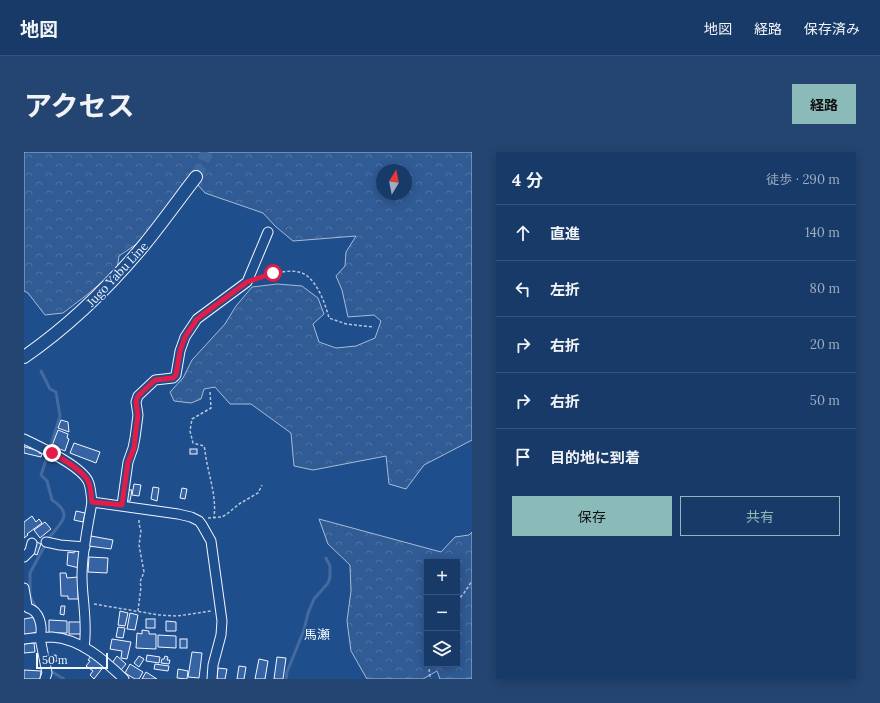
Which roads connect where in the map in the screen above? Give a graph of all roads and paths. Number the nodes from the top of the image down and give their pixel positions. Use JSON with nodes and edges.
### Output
{"nodes":[{"id":1,"x":196,"y":176,"type":"tunnel mouth"},
{"id":2,"x":268,"y":232,"type":"dead end"},
{"id":3,"x":247,"y":282,"type":"junction"},
{"id":4,"x":374,"y":327,"type":"dead end"},
{"id":5,"x":24,"y":357,"type":"edge"},
{"id":6,"x":210,"y":392,"type":"dead end"},
{"id":7,"x":24,"y":439,"type":"edge"},
{"id":8,"x":262,"y":485,"type":"dead end"},
{"id":9,"x":92,"y":502,"type":"junction"},
{"id":10,"x":122,"y":505,"type":"junction"},
{"id":11,"x":140,"y":508,"type":"junction"},
{"id":12,"x":214,"y":517,"type":"junction"},
{"id":13,"x":197,"y":520,"type":"junction"},
{"id":14,"x":46,"y":542,"type":"dead end"},
{"id":15,"x":32,"y":543,"type":"dead end"},
{"id":16,"x":85,"y":547,"type":"junction"},
{"id":17,"x":24,"y":557,"type":"edge"},
{"id":18,"x":472,"y":581,"type":"edge"},
{"id":19,"x":24,"y":588,"type":"edge"},
{"id":20,"x":460,"y":597,"type":"edge"},
{"id":21,"x":84,"y":605,"type":"junction"},
{"id":22,"x":220,"y":610,"type":"junction"},
{"id":23,"x":138,"y":611,"type":"junction"},
{"id":24,"x":40,"y":638,"type":"junction"},
{"id":25,"x":24,"y":639,"type":"edge"},
{"id":26,"x":84,"y":647,"type":"junction"},
{"id":27,"x":430,"y":667,"type":"edge"},
{"id":28,"x":45,"y":679,"type":"edge"},
{"id":29,"x":124,"y":679,"type":"edge"},
{"id":30,"x":212,"y":679,"type":"edge"},
{"id":31,"x":431,"y":679,"type":"edge"}],
"edges":[{"from":1,"to":5,"type":"main road","name":"Jugo Yabu Line"},
{"from":2,"to":3,"type":"street"},
{"from":3,"to":4,"type":"path"},
{"from":3,"to":10,"type":"street"},
{"from":6,"to":12,"type":"path"},
{"from":7,"to":9,"type":"street"},
{"from":8,"to":12,"type":"path"},
{"from":9,"to":10,"type":"street"},
{"from":9,"to":16,"type":"street"},
{"from":10,"to":11,"type":"street"},
{"from":11,"to":13,"type":"street"},
{"from":11,"to":23,"type":"path"},
{"from":12,"to":13,"type":"path"},
{"from":13,"to":22,"type":"street"},
{"from":14,"to":16,"type":"street"},
{"from":15,"to":17,"type":"street"},
{"from":16,"to":21,"type":"street"},
{"from":18,"to":20,"type":"path"},
{"from":19,"to":24,"type":"street"},
{"from":21,"to":23,"type":"path"},
{"from":21,"to":26,"type":"street"},
{"from":22,"to":23,"type":"path"},
{"from":22,"to":30,"type":"street"},
{"from":24,"to":25,"type":"street"},
{"from":24,"to":26,"type":"street"},
{"from":24,"to":28,"type":"street"},
{"from":26,"to":29,"type":"street"},
{"from":27,"to":31,"type":"path"}]}
